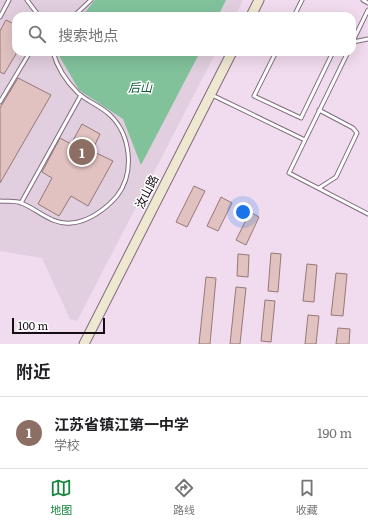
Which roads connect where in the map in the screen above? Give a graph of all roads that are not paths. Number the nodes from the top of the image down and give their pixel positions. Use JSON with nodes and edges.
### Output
{"nodes":[{"id":1,"x":9,"y":0,"type":"edge"},
{"id":2,"x":27,"y":0,"type":"edge"},
{"id":3,"x":91,"y":0,"type":"edge"},
{"id":4,"x":252,"y":0,"type":"edge"},
{"id":5,"x":259,"y":0,"type":"edge"},
{"id":6,"x":302,"y":0,"type":"edge"},
{"id":7,"x":363,"y":0,"type":"edge"},
{"id":8,"x":368,"y":3,"type":"edge"},
{"id":9,"x":368,"y":10,"type":"edge"},
{"id":10,"x":36,"y":12,"type":"edge"},
{"id":11,"x":78,"y":12,"type":"edge"},
{"id":12,"x":246,"y":12,"type":"edge"},
{"id":13,"x":253,"y":12,"type":"edge"},
{"id":14,"x":296,"y":12,"type":"edge"},
{"id":15,"x":0,"y":17,"type":"edge"},
{"id":16,"x":356,"y":34,"type":"edge"},
{"id":17,"x":368,"y":39,"type":"edge"},
{"id":18,"x":356,"y":41,"type":"edge"},
{"id":19,"x":28,"y":56,"type":"edge"},
{"id":20,"x":55,"y":56,"type":"edge"},
{"id":21,"x":224,"y":56,"type":"edge"},
{"id":22,"x":230,"y":56,"type":"edge"},
{"id":23,"x":274,"y":56,"type":"edge"},
{"id":24,"x":331,"y":56,"type":"edge"},
{"id":25,"x":346,"y":56,"type":"edge"},
{"id":26,"x":211,"y":94,"type":"junction"},
{"id":27,"x":81,"y":95,"type":"junction"},
{"id":28,"x":0,"y":102,"type":"edge"},
{"id":29,"x":319,"y":110,"type":"junction"},
{"id":30,"x":305,"y":140,"type":"junction"},
{"id":31,"x":319,"y":188,"type":"junction"},
{"id":32,"x":0,"y":201,"type":"edge"},
{"id":33,"x":21,"y":203,"type":"junction"},
{"id":34,"x":368,"y":214,"type":"edge"},
{"id":35,"x":78,"y":344,"type":"edge"},
{"id":36,"x":84,"y":344,"type":"edge"}],
"edges":[{"from":1,"to":15,"type":"lane"},
{"from":2,"to":10,"type":"lane"},
{"from":3,"to":11,"type":"lane"},
{"from":4,"to":12,"type":"street"},
{"from":5,"to":13,"type":"street"},
{"from":6,"to":14,"type":"lane"},
{"from":7,"to":8,"type":"lane"},
{"from":9,"to":16,"type":"lane"},
{"from":17,"to":18,"type":"lane"},
{"from":19,"to":28,"type":"lane"},
{"from":20,"to":27,"type":"lane"},
{"from":21,"to":35,"type":"street","name":"汝山路"},
{"from":22,"to":26,"type":"street","name":"汝山路"},
{"from":23,"to":24,"type":"lane"},
{"from":25,"to":29,"type":"lane"},
{"from":26,"to":30,"type":"lane"},
{"from":26,"to":36,"type":"street","name":"汝山路"},
{"from":27,"to":33,"type":"lane"},
{"from":27,"to":33,"type":"lane"},
{"from":29,"to":30,"type":"lane"},
{"from":29,"to":31,"type":"lane"},
{"from":30,"to":31,"type":"lane"},
{"from":31,"to":34,"type":"lane"},
{"from":32,"to":33,"type":"lane"}]}
